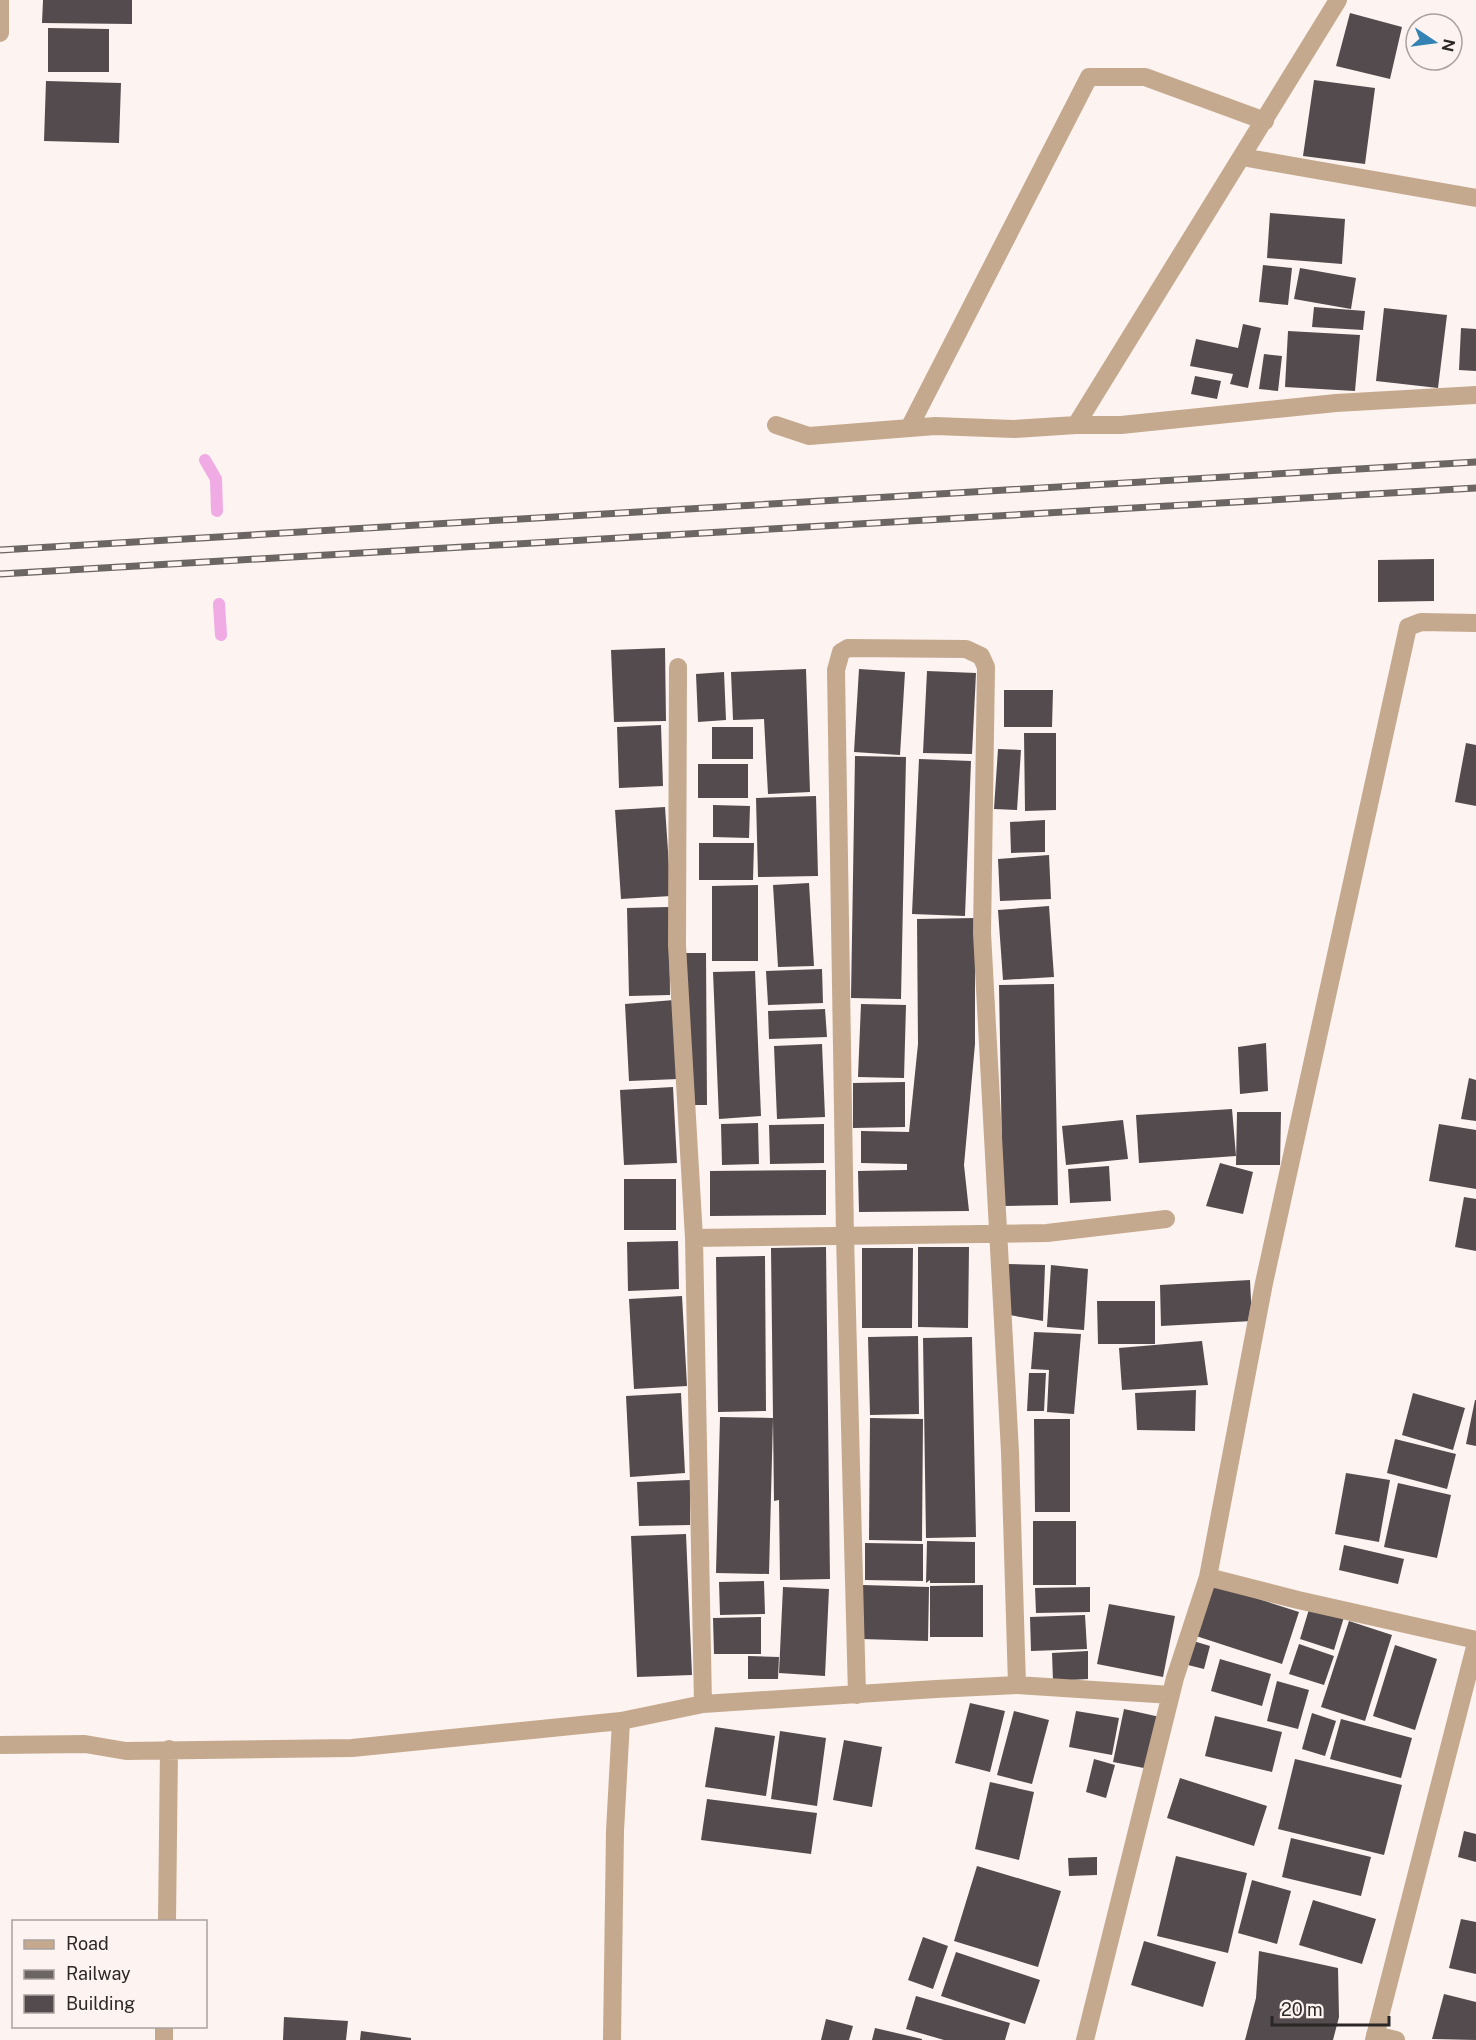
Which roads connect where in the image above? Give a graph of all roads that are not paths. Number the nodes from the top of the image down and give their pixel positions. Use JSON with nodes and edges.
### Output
{"nodes":[{"id":1,"x":0,"y":0,"type":"edge"},
{"id":2,"x":1338,"y":0,"type":"edge"},
{"id":3,"x":0,"y":33,"type":"edge"},
{"id":4,"x":1265,"y":121,"type":"junction"},
{"id":5,"x":1242,"y":157,"type":"junction"},
{"id":6,"x":1476,"y":198,"type":"edge"},
{"id":7,"x":1476,"y":395,"type":"edge"},
{"id":8,"x":776,"y":425,"type":"dead end"},
{"id":9,"x":1076,"y":425,"type":"junction"},
{"id":10,"x":909,"y":428,"type":"junction"},
{"id":11,"x":1476,"y":623,"type":"edge"},
{"id":12,"x":678,"y":667,"type":"dead end"},
{"id":13,"x":1166,"y":1218,"type":"dead end"},
{"id":14,"x":998,"y":1234,"type":"junction"},
{"id":15,"x":845,"y":1236,"type":"junction"},
{"id":16,"x":694,"y":1238,"type":"junction"},
{"id":17,"x":1208,"y":1577,"type":"junction"},
{"id":18,"x":1476,"y":1642,"type":"edge"},
{"id":19,"x":1017,"y":1685,"type":"junction"},
{"id":20,"x":857,"y":1695,"type":"junction"},
{"id":21,"x":1171,"y":1695,"type":"junction"},
{"id":22,"x":703,"y":1704,"type":"junction"},
{"id":23,"x":621,"y":1721,"type":"junction"},
{"id":24,"x":0,"y":1745,"type":"edge"},
{"id":25,"x":169,"y":1749,"type":"junction"},
{"id":26,"x":167,"y":1920,"type":"edge"},
{"id":27,"x":1374,"y":2038,"type":"edge"},
{"id":28,"x":612,"y":2040,"type":"edge"},
{"id":29,"x":1085,"y":2040,"type":"edge"},
{"id":30,"x":1396,"y":2040,"type":"edge"}],
"edges":[{"from":1,"to":3,"type":"street"},
{"from":2,"to":4,"type":"street"},
{"from":4,"to":5,"type":"street"},
{"from":4,"to":10,"type":"street"},
{"from":5,"to":6,"type":"street"},
{"from":5,"to":9,"type":"street"},
{"from":7,"to":9,"type":"street"},
{"from":8,"to":10,"type":"street"},
{"from":9,"to":10,"type":"street"},
{"from":11,"to":17,"type":"street"},
{"from":12,"to":16,"type":"street"},
{"from":13,"to":14,"type":"street"},
{"from":14,"to":15,"type":"street"},
{"from":14,"to":15,"type":"street"},
{"from":14,"to":19,"type":"street"},
{"from":15,"to":16,"type":"street"},
{"from":15,"to":20,"type":"street"},
{"from":16,"to":22,"type":"street"},
{"from":17,"to":18,"type":"street"},
{"from":17,"to":21,"type":"street"},
{"from":18,"to":27,"type":"street"},
{"from":19,"to":20,"type":"street"},
{"from":19,"to":21,"type":"street"},
{"from":20,"to":22,"type":"street"},
{"from":21,"to":29,"type":"street"},
{"from":22,"to":23,"type":"street"},
{"from":23,"to":25,"type":"street"},
{"from":23,"to":28,"type":"street"},
{"from":24,"to":25,"type":"street"},
{"from":25,"to":26,"type":"street"},
{"from":27,"to":30,"type":"street"}]}
